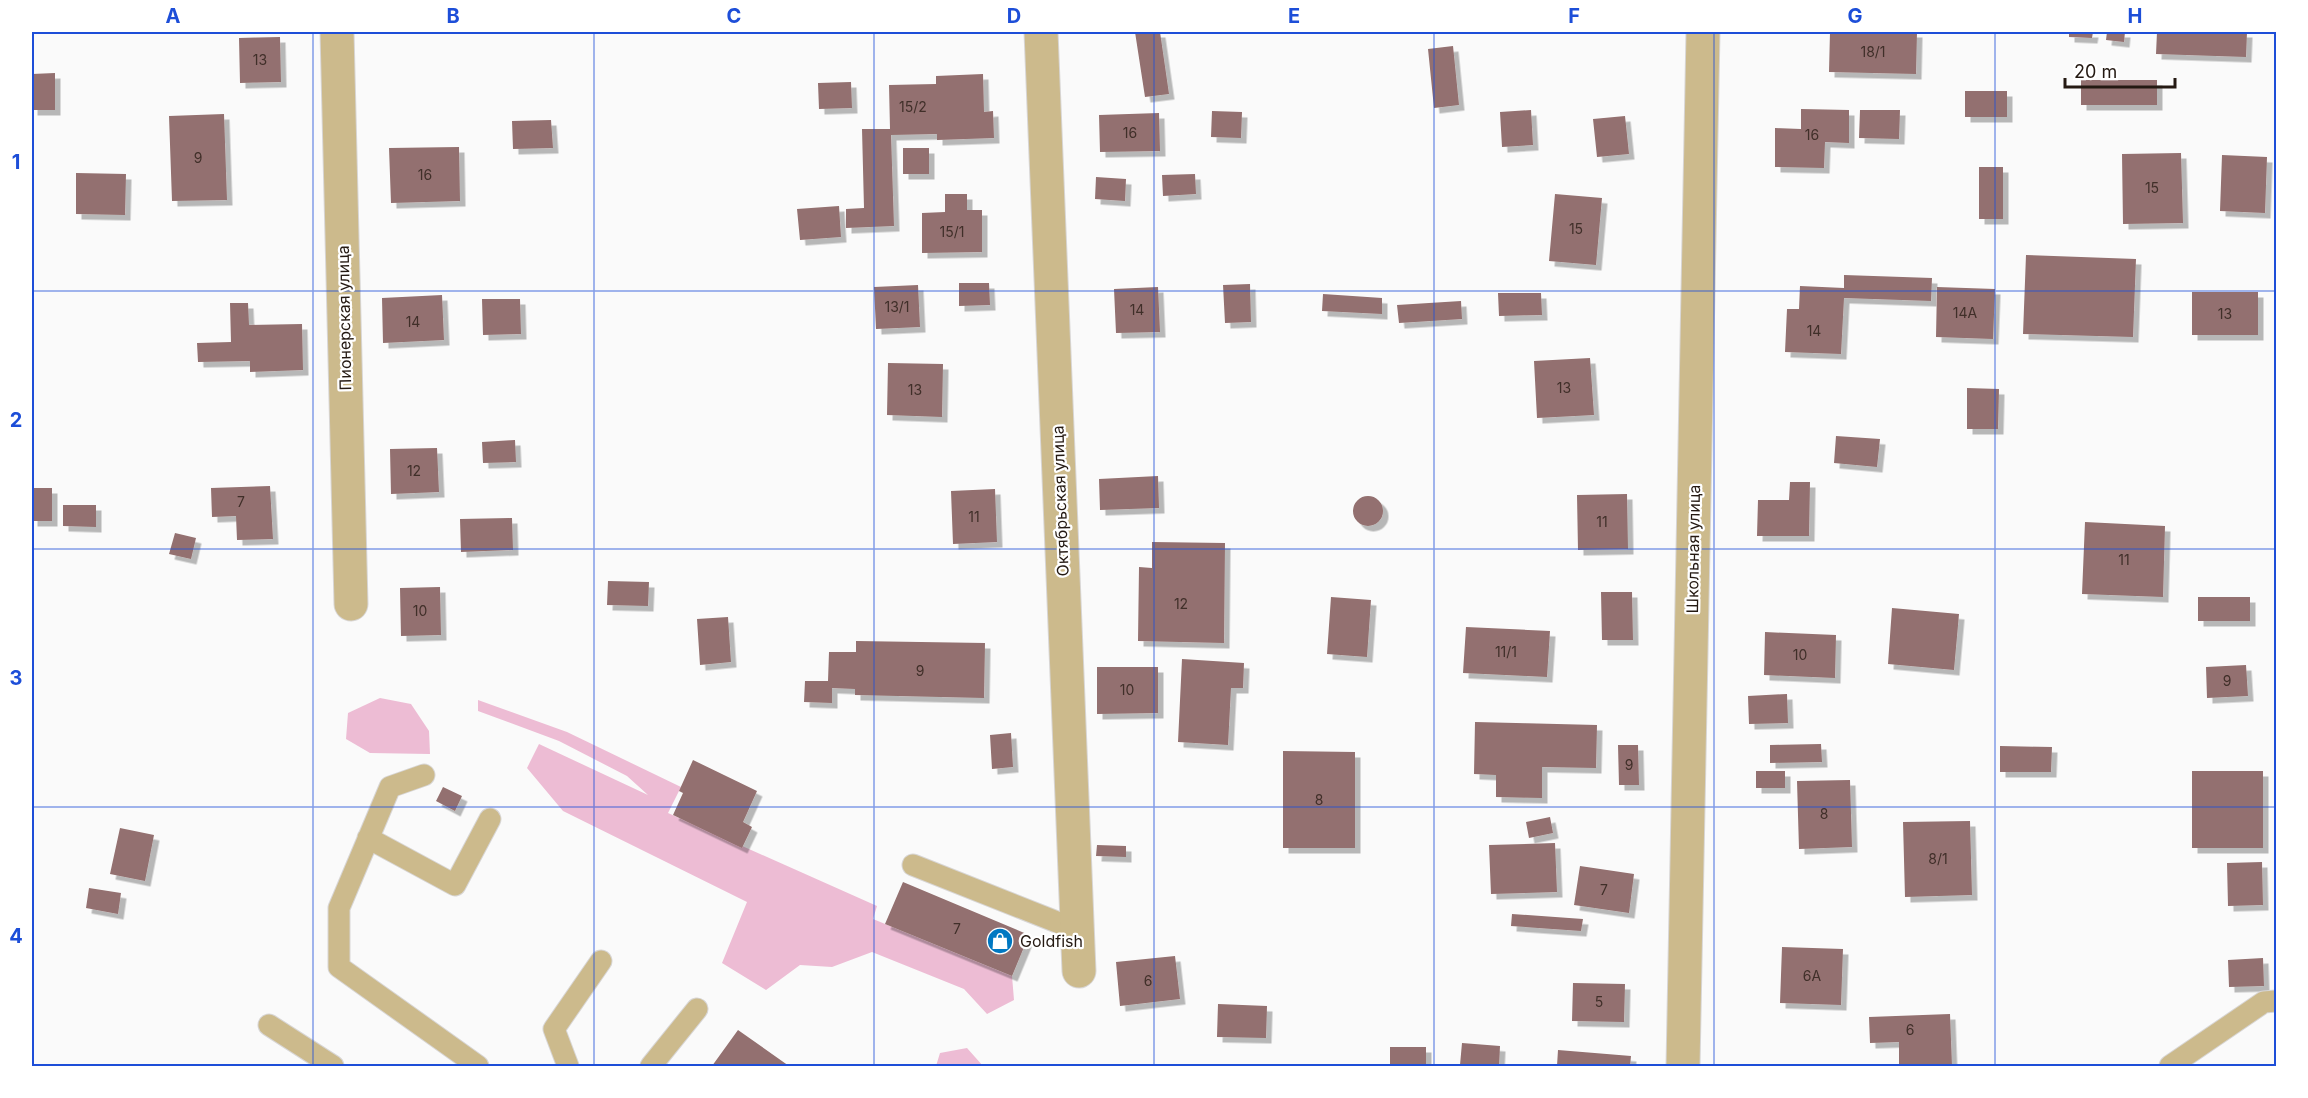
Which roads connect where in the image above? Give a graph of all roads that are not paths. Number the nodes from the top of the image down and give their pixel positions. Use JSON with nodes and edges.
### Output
{"nodes":[{"id":1,"x":337,"y":32,"type":"edge"},
{"id":2,"x":1041,"y":32,"type":"edge"},
{"id":3,"x":1703,"y":32,"type":"edge"},
{"id":4,"x":351,"y":604,"type":"dead end"},
{"id":5,"x":424,"y":775,"type":"dead end"},
{"id":6,"x":490,"y":819,"type":"dead end"},
{"id":7,"x":368,"y":838,"type":"junction"},
{"id":8,"x":913,"y":865,"type":"dead end"},
{"id":9,"x":1077,"y":930,"type":"junction"},
{"id":10,"x":601,"y":961,"type":"dead end"},
{"id":11,"x":1079,"y":971,"type":"dead end"},
{"id":12,"x":2277,"y":1001,"type":"edge"},
{"id":13,"x":697,"y":1009,"type":"dead end"},
{"id":14,"x":269,"y":1025,"type":"dead end"},
{"id":15,"x":333,"y":1066,"type":"edge"},
{"id":16,"x":478,"y":1066,"type":"edge"},
{"id":17,"x":568,"y":1066,"type":"edge"},
{"id":18,"x":651,"y":1066,"type":"edge"},
{"id":19,"x":1683,"y":1066,"type":"edge"},
{"id":20,"x":2170,"y":1066,"type":"edge"}],
"edges":[{"from":1,"to":4,"type":"street","name":"Пионерская улица"},
{"from":2,"to":9,"type":"street","name":"Октябрьская улица"},
{"from":3,"to":19,"type":"street","name":"Школьная улица"},
{"from":5,"to":7,"type":"lane"},
{"from":6,"to":7,"type":"lane"},
{"from":7,"to":16,"type":"lane"},
{"from":8,"to":9,"type":"lane"},
{"from":9,"to":11,"type":"street","name":"Октябрьская улица"},
{"from":10,"to":17,"type":"lane"},
{"from":12,"to":20,"type":"lane"},
{"from":13,"to":18,"type":"lane"},
{"from":14,"to":15,"type":"lane"}]}
